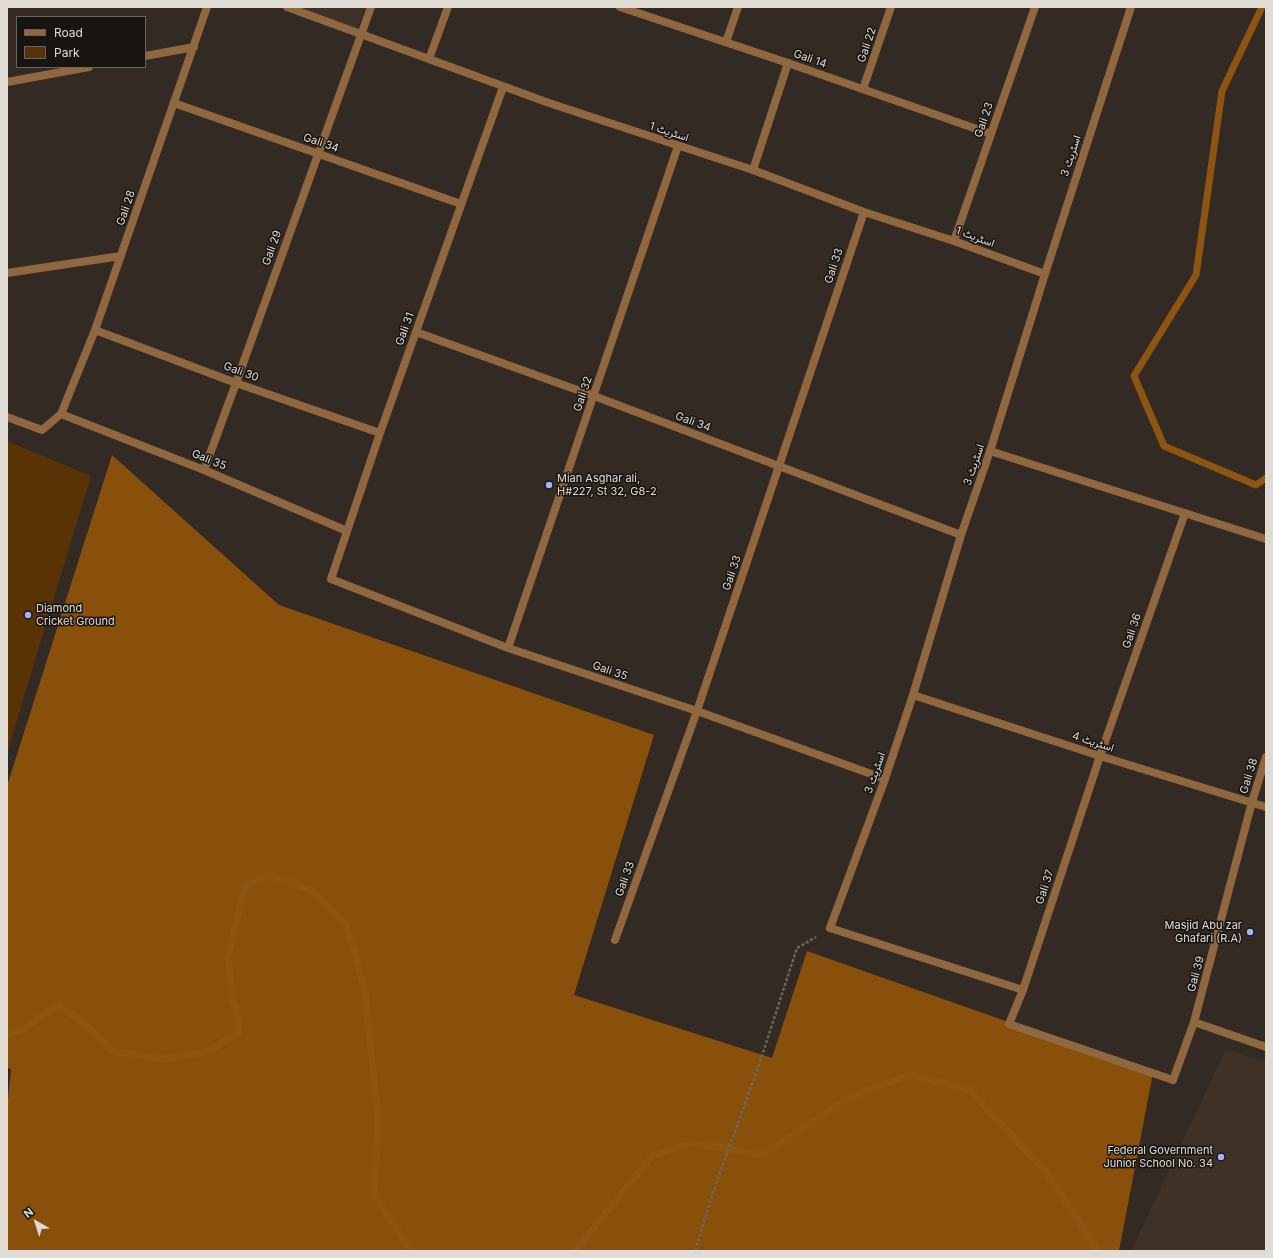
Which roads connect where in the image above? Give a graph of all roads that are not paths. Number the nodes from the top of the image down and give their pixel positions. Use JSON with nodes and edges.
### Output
{"nodes":[{"id":1,"x":208,"y":7,"type":"edge"},
{"id":2,"x":287,"y":7,"type":"edge"},
{"id":3,"x":371,"y":7,"type":"edge"},
{"id":4,"x":448,"y":7,"type":"edge"},
{"id":5,"x":620,"y":7,"type":"edge"},
{"id":6,"x":738,"y":7,"type":"edge"},
{"id":7,"x":891,"y":7,"type":"edge"},
{"id":8,"x":1035,"y":7,"type":"edge"},
{"id":9,"x":1131,"y":7,"type":"edge"},
{"id":10,"x":362,"y":34,"type":"junction"},
{"id":11,"x":726,"y":42,"type":"junction"},
{"id":12,"x":194,"y":47,"type":"junction"},
{"id":13,"x":146,"y":56,"type":"edge"},
{"id":14,"x":429,"y":59,"type":"junction"},
{"id":15,"x":788,"y":63,"type":"junction"},
{"id":16,"x":84,"y":68,"type":"edge"},
{"id":17,"x":7,"y":82,"type":"edge"},
{"id":18,"x":504,"y":87,"type":"junction"},
{"id":19,"x":864,"y":89,"type":"junction"},
{"id":20,"x":174,"y":103,"type":"junction"},
{"id":21,"x":991,"y":134,"type":"junction"},
{"id":22,"x":678,"y":146,"type":"junction"},
{"id":23,"x":318,"y":154,"type":"junction"},
{"id":24,"x":753,"y":170,"type":"junction"},
{"id":25,"x":461,"y":204,"type":"junction"},
{"id":26,"x":864,"y":212,"type":"junction"},
{"id":27,"x":954,"y":241,"type":"junction"},
{"id":28,"x":121,"y":256,"type":"junction"},
{"id":29,"x":7,"y":273,"type":"edge"},
{"id":30,"x":1045,"y":274,"type":"junction"},
{"id":31,"x":95,"y":330,"type":"junction"},
{"id":32,"x":416,"y":332,"type":"junction"},
{"id":33,"x":236,"y":383,"type":"junction"},
{"id":34,"x":594,"y":396,"type":"junction"},
{"id":35,"x":61,"y":414,"type":"junction"},
{"id":36,"x":7,"y":417,"type":"edge"},
{"id":37,"x":380,"y":433,"type":"junction"},
{"id":38,"x":990,"y":451,"type":"junction"},
{"id":39,"x":780,"y":466,"type":"junction"},
{"id":40,"x":204,"y":470,"type":"junction"},
{"id":41,"x":1185,"y":513,"type":"junction"},
{"id":42,"x":347,"y":532,"type":"junction"},
{"id":43,"x":961,"y":535,"type":"junction"},
{"id":44,"x":1266,"y":540,"type":"edge"},
{"id":45,"x":331,"y":579,"type":"joint"},
{"id":46,"x":508,"y":648,"type":"junction"},
{"id":47,"x":913,"y":695,"type":"junction"},
{"id":48,"x":697,"y":711,"type":"junction"},
{"id":49,"x":1100,"y":756,"type":"junction"},
{"id":50,"x":1266,"y":757,"type":"edge"},
{"id":51,"x":885,"y":779,"type":"junction"},
{"id":52,"x":1252,"y":802,"type":"junction"},
{"id":53,"x":1266,"y":807,"type":"edge"},
{"id":54,"x":615,"y":940,"type":"dead end"},
{"id":55,"x":1023,"y":990,"type":"junction"},
{"id":56,"x":1194,"y":1022,"type":"junction"},
{"id":57,"x":1266,"y":1047,"type":"edge"},
{"id":58,"x":1173,"y":1080,"type":"joint"}],
"edges":[{"from":1,"to":12,"type":"street","name":"Gali 28"},
{"from":2,"to":10,"type":"street","name":"اسٹریٹ 1"},
{"from":3,"to":10,"type":"street","name":"Gali 29"},
{"from":4,"to":14,"type":"street"},
{"from":5,"to":11,"type":"street","name":"Gali 14"},
{"from":6,"to":11,"type":"street"},
{"from":7,"to":19,"type":"street","name":"Gali 22"},
{"from":8,"to":21,"type":"street","name":"Gali 23"},
{"from":9,"to":30,"type":"street","name":"اسٹریٹ 3"},
{"from":10,"to":14,"type":"street","name":"اسٹریٹ 1"},
{"from":10,"to":23,"type":"street","name":"Gali 29"},
{"from":11,"to":15,"type":"street","name":"Gali 14"},
{"from":12,"to":13,"type":"street"},
{"from":12,"to":20,"type":"street","name":"Gali 28"},
{"from":14,"to":18,"type":"street","name":"اسٹریٹ 1"},
{"from":15,"to":19,"type":"street","name":"Gali 14"},
{"from":15,"to":24,"type":"street"},
{"from":16,"to":17,"type":"street"},
{"from":18,"to":22,"type":"street","name":"اسٹریٹ 1"},
{"from":18,"to":25,"type":"street","name":"Gali 31"},
{"from":19,"to":21,"type":"street","name":"Gali 14"},
{"from":20,"to":23,"type":"street","name":"Gali 34"},
{"from":20,"to":28,"type":"street","name":"Gali 28"},
{"from":21,"to":27,"type":"street","name":"Gali 23"},
{"from":22,"to":24,"type":"street","name":"اسٹریٹ 1"},
{"from":22,"to":34,"type":"street","name":"Gali 32"},
{"from":23,"to":25,"type":"street","name":"Gali 34"},
{"from":23,"to":33,"type":"street","name":"Gali 29"},
{"from":24,"to":26,"type":"street","name":"اسٹریٹ 1"},
{"from":25,"to":32,"type":"street","name":"Gali 31"},
{"from":26,"to":27,"type":"street","name":"اسٹریٹ 1"},
{"from":26,"to":39,"type":"street","name":"Gali 33"},
{"from":27,"to":30,"type":"street","name":"اسٹریٹ 1"},
{"from":28,"to":29,"type":"street"},
{"from":28,"to":31,"type":"street","name":"Gali 28"},
{"from":30,"to":38,"type":"street","name":"اسٹریٹ 3"},
{"from":31,"to":33,"type":"street","name":"Gali 30"},
{"from":31,"to":35,"type":"street","name":"Gali 28"},
{"from":32,"to":34,"type":"street","name":"Gali 34"},
{"from":32,"to":37,"type":"street","name":"Gali 31"},
{"from":33,"to":37,"type":"street","name":"Gali 30"},
{"from":33,"to":40,"type":"street","name":"Gali 29"},
{"from":34,"to":39,"type":"street","name":"Gali 34"},
{"from":34,"to":46,"type":"street","name":"Gali 32"},
{"from":35,"to":36,"type":"street"},
{"from":35,"to":40,"type":"street","name":"Gali 35"},
{"from":37,"to":42,"type":"street","name":"Gali 31"},
{"from":38,"to":41,"type":"street"},
{"from":38,"to":43,"type":"street","name":"اسٹریٹ 3"},
{"from":39,"to":43,"type":"street","name":"Gali 34"},
{"from":39,"to":48,"type":"street","name":"Gali 33"},
{"from":40,"to":42,"type":"street","name":"Gali 35"},
{"from":41,"to":44,"type":"street"},
{"from":41,"to":49,"type":"street","name":"Gali 36"},
{"from":42,"to":45,"type":"street","name":"Gali 31"},
{"from":43,"to":47,"type":"street","name":"اسٹریٹ 3"},
{"from":45,"to":46,"type":"street","name":"Gali 35"},
{"from":46,"to":48,"type":"street","name":"Gali 35"},
{"from":47,"to":49,"type":"street","name":"اسٹریٹ 4"},
{"from":47,"to":51,"type":"street","name":"اسٹریٹ 3"},
{"from":48,"to":51,"type":"street","name":"Gali 35"},
{"from":48,"to":54,"type":"street","name":"Gali 33"},
{"from":49,"to":52,"type":"street","name":"اسٹریٹ 4"},
{"from":49,"to":55,"type":"street","name":"Gali 37"},
{"from":50,"to":52,"type":"street","name":"Gali 38"},
{"from":51,"to":55,"type":"street","name":"اسٹریٹ 3"},
{"from":52,"to":53,"type":"street","name":"اسٹریٹ 4"},
{"from":52,"to":56,"type":"street","name":"Gali 39"},
{"from":55,"to":58,"type":"street","name":"Gali 37"},
{"from":56,"to":57,"type":"street"},
{"from":56,"to":58,"type":"street","name":"Gali 39"}]}
